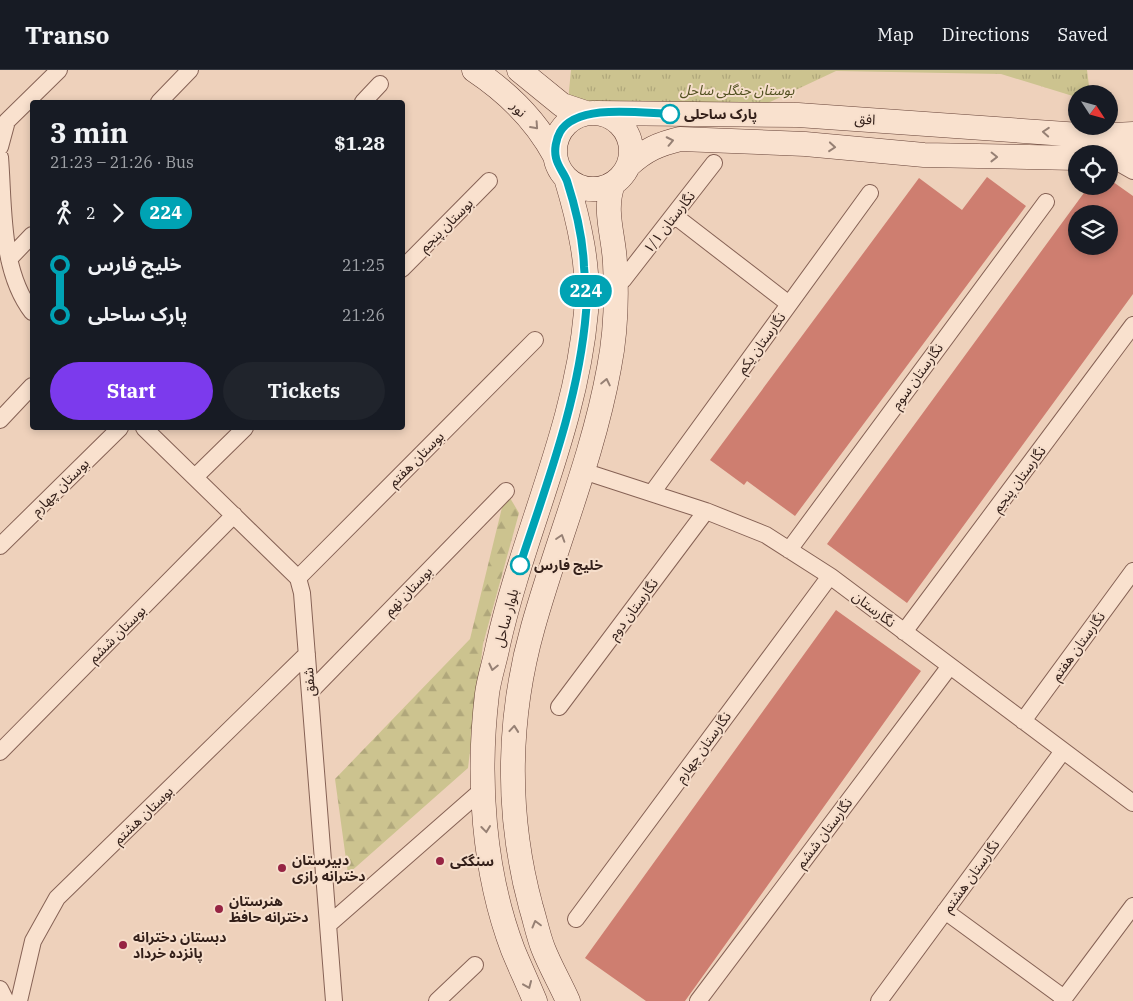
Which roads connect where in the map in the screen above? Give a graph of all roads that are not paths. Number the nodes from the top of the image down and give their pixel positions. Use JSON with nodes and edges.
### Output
{"nodes":[{"id":1,"x":58,"y":70,"type":"edge"},
{"id":2,"x":190,"y":70,"type":"edge"},
{"id":3,"x":474,"y":70,"type":"edge"},
{"id":4,"x":519,"y":70,"type":"edge"},
{"id":5,"x":380,"y":84,"type":"dead end"},
{"id":6,"x":161,"y":100,"type":"edge"},
{"id":7,"x":365,"y":100,"type":"edge"},
{"id":8,"x":592,"y":113,"type":"junction"},
{"id":9,"x":1133,"y":134,"type":"edge"},
{"id":10,"x":0,"y":147,"type":"edge"},
{"id":11,"x":555,"y":156,"type":"junction"},
{"id":12,"x":0,"y":157,"type":"edge"},
{"id":13,"x":1068,"y":158,"type":"edge"},
{"id":14,"x":1118,"y":158,"type":"edge"},
{"id":15,"x":714,"y":163,"type":"dead end"},
{"id":16,"x":629,"y":165,"type":"junction"},
{"id":17,"x":1133,"y":171,"type":"edge"},
{"id":18,"x":566,"y":178,"type":"junction"},
{"id":19,"x":490,"y":182,"type":"dead end"},
{"id":20,"x":613,"y":184,"type":"junction"},
{"id":21,"x":870,"y":193,"type":"dead end"},
{"id":22,"x":1046,"y":202,"type":"dead end"},
{"id":23,"x":674,"y":216,"type":"junction"},
{"id":24,"x":30,"y":237,"type":"edge"},
{"id":25,"x":9,"y":259,"type":"junction"},
{"id":26,"x":405,"y":266,"type":"edge"},
{"id":27,"x":623,"y":280,"type":"dead end"},
{"id":28,"x":790,"y":304,"type":"junction"},
{"id":29,"x":30,"y":309,"type":"edge"},
{"id":30,"x":1133,"y":325,"type":"edge"},
{"id":31,"x":535,"y":340,"type":"dead end"},
{"id":32,"x":30,"y":388,"type":"edge"},
{"id":33,"x":0,"y":420,"type":"edge"},
{"id":34,"x":118,"y":430,"type":"edge"},
{"id":35,"x":146,"y":430,"type":"edge"},
{"id":36,"x":242,"y":430,"type":"edge"},
{"id":37,"x":583,"y":471,"type":"junction"},
{"id":38,"x":195,"y":477,"type":"junction"},
{"id":39,"x":506,"y":491,"type":"dead end"},
{"id":40,"x":652,"y":493,"type":"junction"},
{"id":41,"x":706,"y":511,"type":"junction"},
{"id":42,"x":234,"y":515,"type":"junction"},
{"id":43,"x":0,"y":546,"type":"edge"},
{"id":44,"x":789,"y":550,"type":"junction"},
{"id":45,"x":1133,"y":571,"type":"edge"},
{"id":46,"x":830,"y":576,"type":"junction"},
{"id":47,"x":298,"y":578,"type":"junction"},
{"id":48,"x":904,"y":632,"type":"junction"},
{"id":49,"x":307,"y":654,"type":"junction"},
{"id":50,"x":950,"y":666,"type":"junction"},
{"id":51,"x":310,"y":692,"type":"junction"},
{"id":52,"x":559,"y":706,"type":"dead end"},
{"id":53,"x":1023,"y":721,"type":"junction"},
{"id":54,"x":1063,"y":751,"type":"junction"},
{"id":55,"x":0,"y":752,"type":"edge"},
{"id":56,"x":511,"y":763,"type":"junction"},
{"id":57,"x":482,"y":790,"type":"junction"},
{"id":58,"x":1133,"y":803,"type":"edge"},
{"id":59,"x":1133,"y":906,"type":"edge"},
{"id":60,"x":945,"y":911,"type":"junction"},
{"id":61,"x":576,"y":919,"type":"dead end"},
{"id":62,"x":328,"y":924,"type":"junction"},
{"id":63,"x":475,"y":965,"type":"dead end"},
{"id":64,"x":0,"y":989,"type":"edge"},
{"id":65,"x":1063,"y":1000,"type":"edge"},
{"id":66,"x":6,"y":1001,"type":"edge"},
{"id":67,"x":20,"y":1001,"type":"edge"},
{"id":68,"x":334,"y":1001,"type":"edge"},
{"id":69,"x":436,"y":1001,"type":"edge"},
{"id":70,"x":536,"y":1001,"type":"edge"},
{"id":71,"x":568,"y":1001,"type":"edge"},
{"id":72,"x":698,"y":1001,"type":"edge"},
{"id":73,"x":879,"y":1001,"type":"edge"}],
"edges":[{"from":1,"to":10,"type":"street"},
{"from":2,"to":6,"type":"street"},
{"from":3,"to":11,"type":"main road","name":"نور","one_way":true},
{"from":4,"to":8,"type":"main road"},
{"from":5,"to":7,"type":"street"},
{"from":9,"to":8,"type":"main road","name":"افق","one_way":true},
{"from":8,"to":11,"type":"main road"},
{"from":8,"to":16,"type":"main road"},
{"from":11,"to":18,"type":"main road"},
{"from":12,"to":25,"type":"street"},
{"from":16,"to":13,"type":"main road","one_way":true},
{"from":14,"to":17,"type":"street"},
{"from":15,"to":23,"type":"street","name":"نگارستان ۱/۱"},
{"from":16,"to":20,"type":"main road"},
{"from":18,"to":20,"type":"main road"},
{"from":18,"to":57,"type":"main road","name":"بلوار ساحل","one_way":true},
{"from":19,"to":26,"type":"street","name":"بوستان پنجم"},
{"from":37,"to":20,"type":"main road","name":"بلوار ساحل","one_way":true},
{"from":21,"to":28,"type":"street","name":"نگارستان یکم"},
{"from":22,"to":44,"type":"street","name":"نگارستان سوم"},
{"from":23,"to":27,"type":"street","name":"نگارستان ۱/۱"},
{"from":23,"to":28,"type":"street"},
{"from":24,"to":25,"type":"street"},
{"from":25,"to":29,"type":"street"},
{"from":28,"to":40,"type":"street","name":"نگارستان یکم"},
{"from":30,"to":48,"type":"street","name":"نگارستان پنجم"},
{"from":31,"to":47,"type":"street","name":"بوستان هفتم"},
{"from":32,"to":33,"type":"street"},
{"from":34,"to":43,"type":"street","name":"بوستان چهارم"},
{"from":35,"to":38,"type":"street"},
{"from":36,"to":38,"type":"street"},
{"from":37,"to":40,"type":"street","name":"نگارستان"},
{"from":56,"to":37,"type":"main road","name":"بلوار ساحل","one_way":true},
{"from":38,"to":42,"type":"street"},
{"from":39,"to":51,"type":"street","name":"بوستان نهم"},
{"from":40,"to":41,"type":"street","name":"نگارستان"},
{"from":41,"to":44,"type":"street","name":"نگارستان"},
{"from":41,"to":52,"type":"street","name":"نگارستان دوم"},
{"from":42,"to":47,"type":"street"},
{"from":42,"to":55,"type":"street","name":"بوستان ششم"},
{"from":44,"to":46,"type":"street","name":"نگارستان"},
{"from":45,"to":53,"type":"street","name":"نگارستان هفتم"},
{"from":46,"to":48,"type":"street","name":"نگارستان"},
{"from":46,"to":61,"type":"street","name":"نگارستان چهارم"},
{"from":47,"to":49,"type":"street","name":"شفق"},
{"from":48,"to":50,"type":"street","name":"نگارستان"},
{"from":49,"to":51,"type":"street","name":"شفق"},
{"from":49,"to":67,"type":"street","name":"بوستان هشتم"},
{"from":50,"to":53,"type":"street","name":"نگارستان"},
{"from":50,"to":72,"type":"street","name":"نگارستان ششم"},
{"from":51,"to":62,"type":"street","name":"شفق"},
{"from":53,"to":54,"type":"street","name":"نگارستان"},
{"from":54,"to":58,"type":"street","name":"نگارستان"},
{"from":54,"to":60,"type":"street","name":"نگارستان هشتم"},
{"from":56,"to":57,"type":"main road"},
{"from":71,"to":56,"type":"main road","name":"بلوار ساحل","one_way":true},
{"from":57,"to":62,"type":"street"},
{"from":57,"to":70,"type":"main road","name":"بلوار ساحل","one_way":true},
{"from":59,"to":65,"type":"street"},
{"from":60,"to":65,"type":"street"},
{"from":60,"to":73,"type":"street","name":"نگارستان هشتم"},
{"from":62,"to":68,"type":"street","name":"شفق"},
{"from":63,"to":69,"type":"street"},
{"from":64,"to":66,"type":"street"}]}
